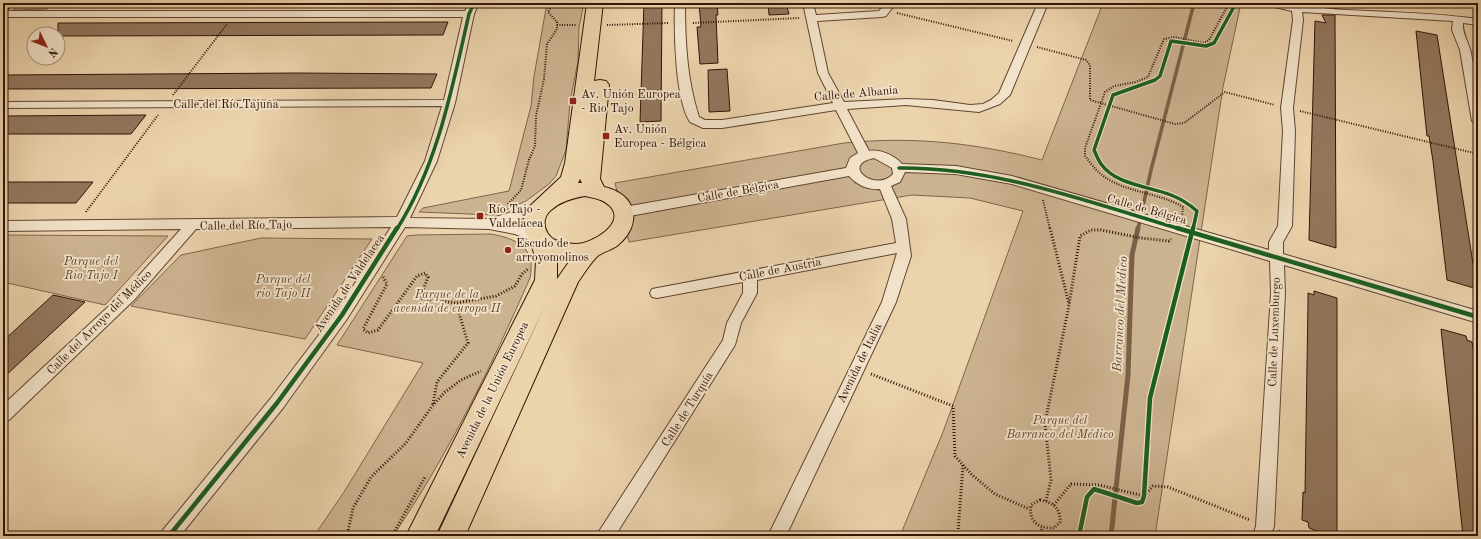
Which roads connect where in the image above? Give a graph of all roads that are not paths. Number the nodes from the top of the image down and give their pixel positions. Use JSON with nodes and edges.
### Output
{"nodes":[{"id":1,"x":6,"y":3,"type":"edge"},
{"id":2,"x":595,"y":3,"type":"edge"},
{"id":3,"x":609,"y":3,"type":"edge"},
{"id":4,"x":680,"y":3,"type":"edge"},
{"id":5,"x":808,"y":3,"type":"edge"},
{"id":6,"x":891,"y":3,"type":"edge"},
{"id":7,"x":1043,"y":3,"type":"edge"},
{"id":8,"x":1269,"y":3,"type":"edge"},
{"id":9,"x":3,"y":6,"type":"edge"},
{"id":10,"x":472,"y":8,"type":"edge"},
{"id":11,"x":1297,"y":10,"type":"junction"},
{"id":12,"x":3,"y":14,"type":"edge"},
{"id":13,"x":812,"y":18,"type":"junction"},
{"id":14,"x":1458,"y":18,"type":"junction"},
{"id":15,"x":1478,"y":22,"type":"edge"},
{"id":16,"x":449,"y":103,"type":"junction"},
{"id":17,"x":3,"y":105,"type":"edge"},
{"id":18,"x":842,"y":106,"type":"junction"},
{"id":19,"x":1478,"y":121,"type":"edge"},
{"id":20,"x":865,"y":155,"type":"junction"},
{"id":21,"x":899,"y":168,"type":"junction"},
{"id":22,"x":852,"y":172,"type":"junction"},
{"id":23,"x":884,"y":184,"type":"junction"},
{"id":24,"x":596,"y":190,"type":"junction"},
{"id":25,"x":546,"y":203,"type":"junction"},
{"id":26,"x":624,"y":212,"type":"junction"},
{"id":27,"x":401,"y":222,"type":"junction"},
{"id":28,"x":489,"y":224,"type":"junction"},
{"id":29,"x":3,"y":226,"type":"edge"},
{"id":30,"x":192,"y":226,"type":"junction"},
{"id":31,"x":540,"y":240,"type":"junction"},
{"id":32,"x":903,"y":247,"type":"junction"},
{"id":33,"x":591,"y":250,"type":"junction"},
{"id":34,"x":1276,"y":258,"type":"junction"},
{"id":35,"x":750,"y":275,"type":"junction"},
{"id":36,"x":657,"y":293,"type":"dead end"},
{"id":37,"x":1478,"y":318,"type":"edge"},
{"id":38,"x":3,"y":415,"type":"edge"},
{"id":39,"x":1263,"y":531,"type":"edge"},
{"id":40,"x":169,"y":536,"type":"edge"},
{"id":41,"x":420,"y":536,"type":"edge"},
{"id":42,"x":451,"y":536,"type":"edge"},
{"id":43,"x":606,"y":536,"type":"edge"},
{"id":44,"x":776,"y":536,"type":"edge"}],
"edges":[{"from":1,"to":9,"type":"street"},
{"from":2,"to":25,"type":"main road"},
{"from":3,"to":24,"type":"main road"},
{"from":4,"to":18,"type":"street","name":"Calle de Albania"},
{"from":5,"to":13,"type":"street"},
{"from":6,"to":13,"type":"street"},
{"from":7,"to":18,"type":"street","name":"Calle de Albania"},
{"from":8,"to":11,"type":"street"},
{"from":10,"to":12,"type":"street"},
{"from":10,"to":16,"type":"street","name":"Avenida de Valdelacea"},
{"from":11,"to":14,"type":"street"},
{"from":11,"to":34,"type":"street","name":"Calle de Luxemburgo"},
{"from":13,"to":18,"type":"street"},
{"from":14,"to":15,"type":"street"},
{"from":14,"to":19,"type":"street"},
{"from":16,"to":17,"type":"street","name":"Calle del Río Tajuña"},
{"from":16,"to":27,"type":"street","name":"Avenida de Valdelacea"},
{"from":18,"to":20,"type":"street"},
{"from":20,"to":21,"type":"street"},
{"from":20,"to":22,"type":"street"},
{"from":21,"to":23,"type":"street"},
{"from":21,"to":34,"type":"street","name":"Calle de Bélgica"},
{"from":22,"to":23,"type":"street"},
{"from":22,"to":26,"type":"street","name":"Calle de Bélgica"},
{"from":23,"to":32,"type":"street","name":"Avenida de Italia"},
{"from":24,"to":25,"type":"main road"},
{"from":24,"to":26,"type":"main road"},
{"from":25,"to":28,"type":"street","name":"Calle del Río Tajo"},
{"from":25,"to":31,"type":"main road"},
{"from":26,"to":33,"type":"main road"},
{"from":27,"to":28,"type":"street","name":"Calle del Río Tajo"},
{"from":27,"to":30,"type":"street","name":"Calle del Río Tajo"},
{"from":27,"to":40,"type":"street","name":"Avenida de Valdelacea"},
{"from":28,"to":31,"type":"street","name":"Calle del Río Tajo"},
{"from":29,"to":30,"type":"street","name":"Calle del Río Tajo"},
{"from":30,"to":38,"type":"street","name":"Calle del Arroyo del Médico"},
{"from":31,"to":33,"type":"main road"},
{"from":31,"to":41,"type":"main road","name":"Avenida de la Unión Europea"},
{"from":32,"to":35,"type":"street","name":"Calle de Austria"},
{"from":32,"to":44,"type":"street","name":"Avenida de Italia"},
{"from":33,"to":42,"type":"main road","name":"Avenida de la Unión Europea"},
{"from":34,"to":37,"type":"street","name":"Calle de Bélgica"},
{"from":34,"to":39,"type":"street","name":"Calle de Luxemburgo"},
{"from":35,"to":36,"type":"street","name":"Calle de Austria"},
{"from":35,"to":43,"type":"street","name":"Calle de Turquía"}]}
